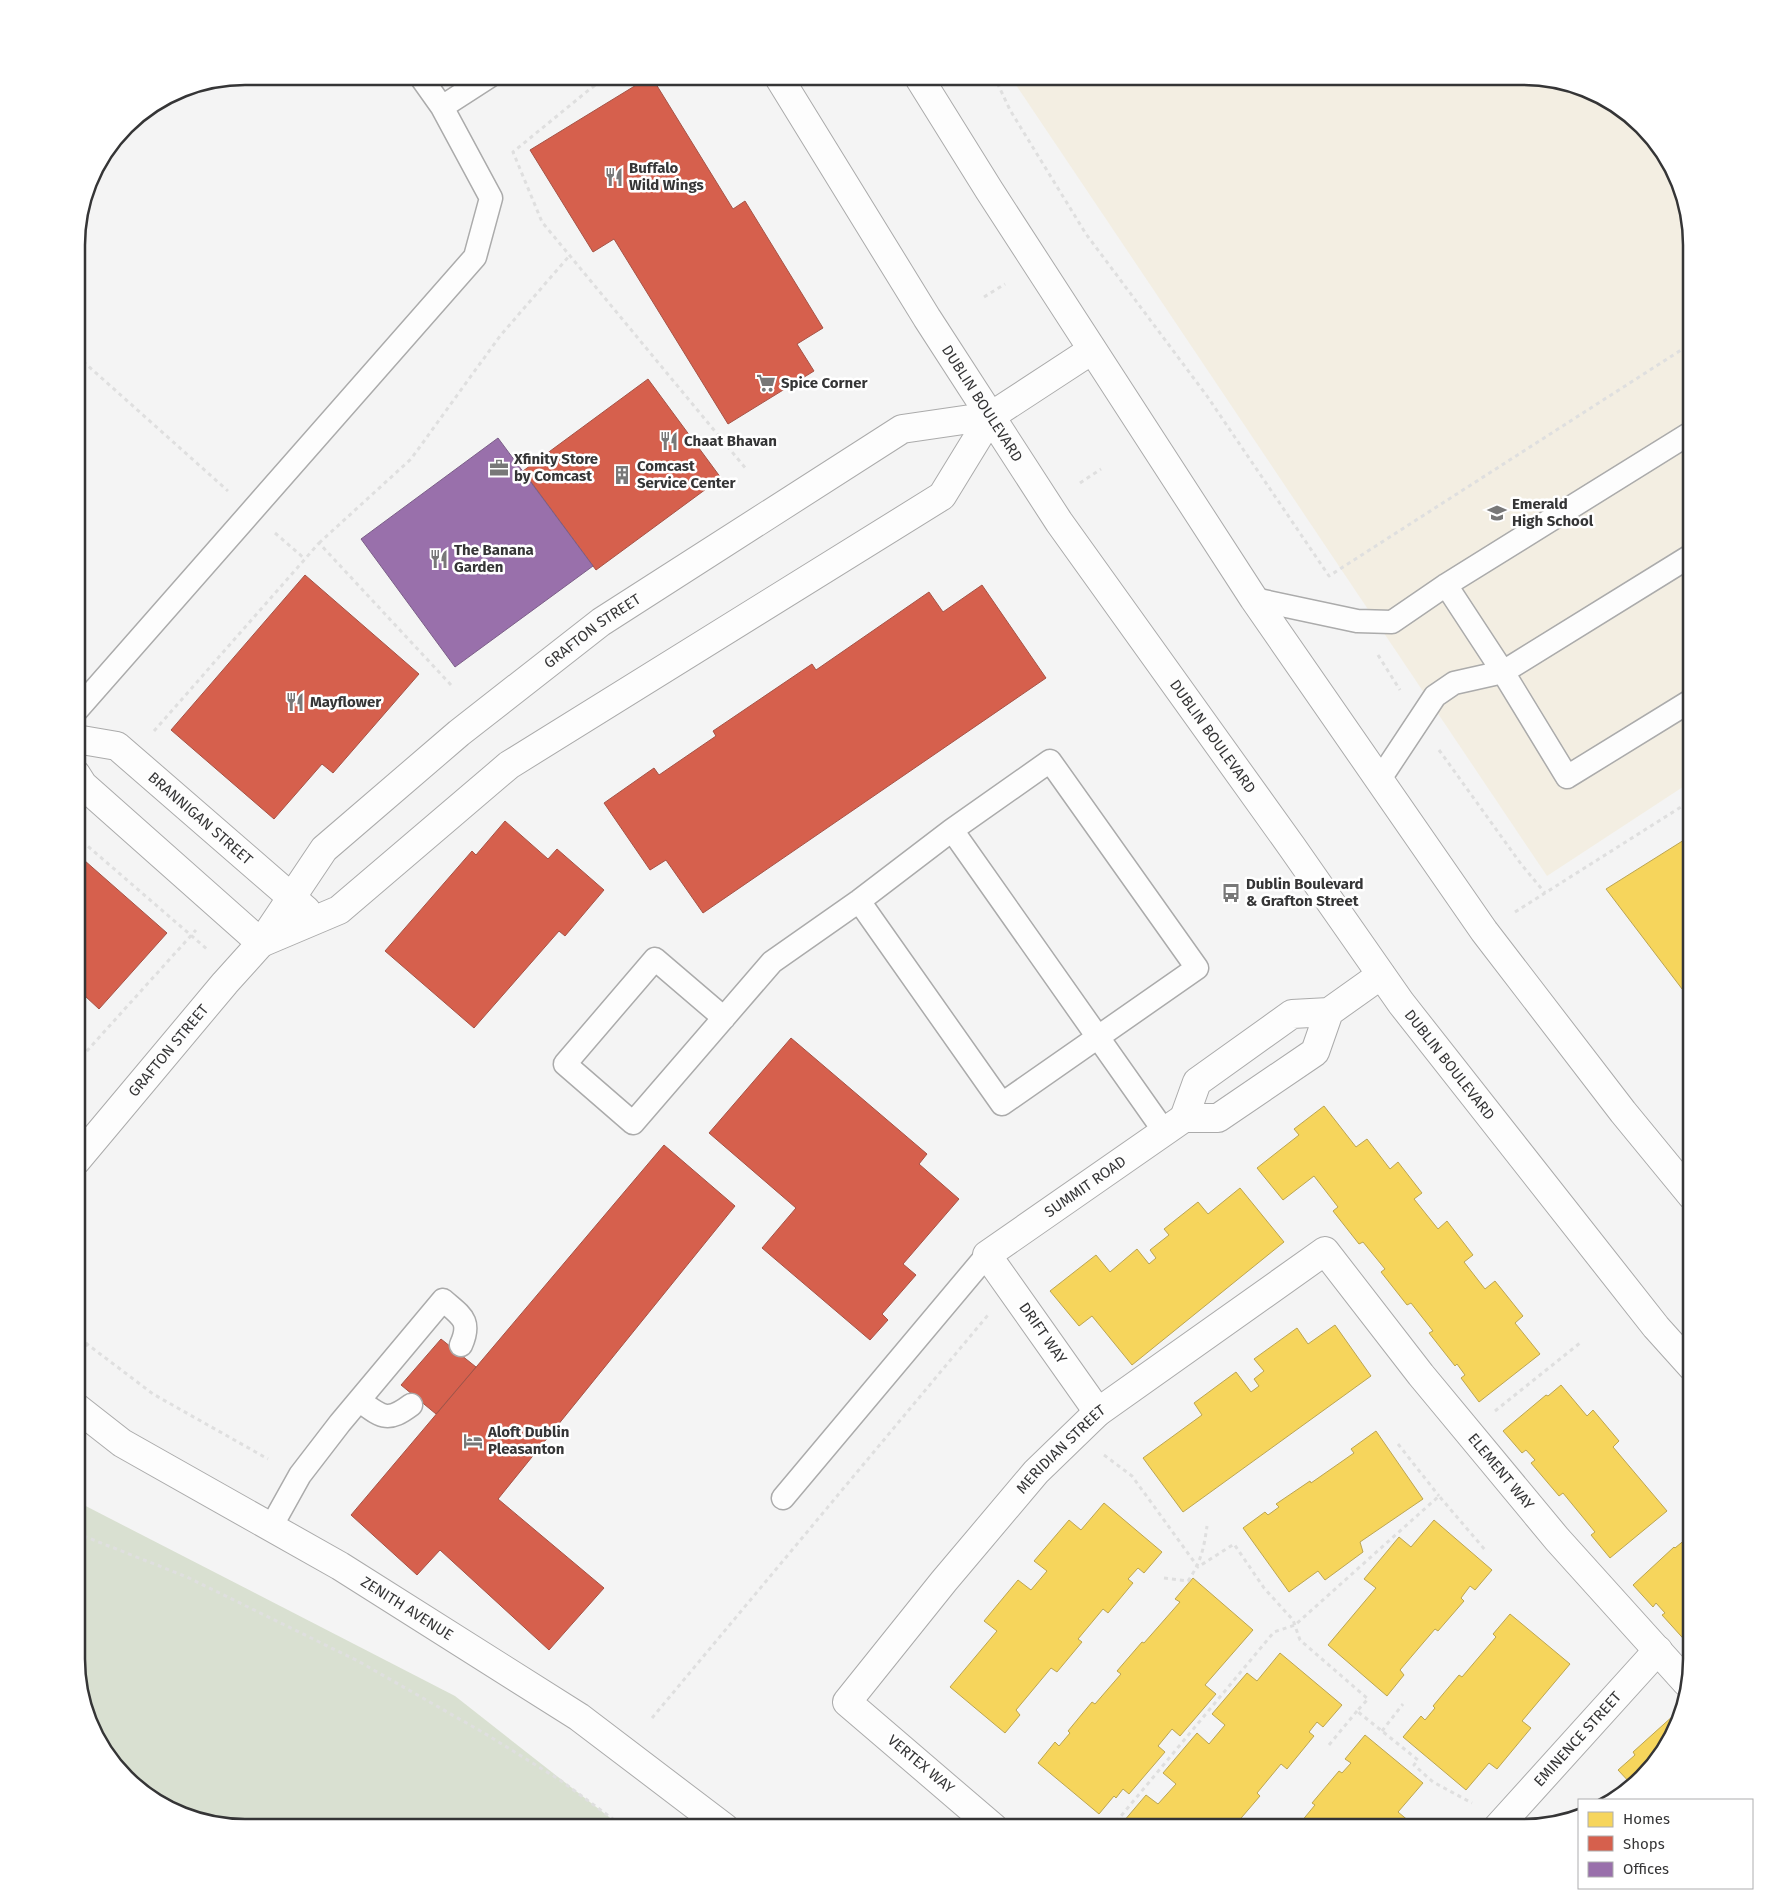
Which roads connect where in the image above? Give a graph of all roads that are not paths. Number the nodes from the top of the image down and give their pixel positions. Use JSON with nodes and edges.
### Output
{"nodes":[{"id":1,"x":426,"y":85,"type":"edge"},
{"id":2,"x":476,"y":85,"type":"edge"},
{"id":3,"x":784,"y":85,"type":"edge"},
{"id":4,"x":924,"y":85,"type":"edge"},
{"id":5,"x":442,"y":107,"type":"junction"},
{"id":6,"x":1092,"y":350,"type":"junction"},
{"id":7,"x":991,"y":416,"type":"junction"},
{"id":8,"x":1683,"y":438,"type":"edge"},
{"id":9,"x":1683,"y":561,"type":"edge"},
{"id":10,"x":1446,"y":585,"type":"junction"},
{"id":11,"x":1254,"y":599,"type":"junction"},
{"id":12,"x":1503,"y":672,"type":"junction"},
{"id":13,"x":85,"y":700,"type":"edge"},
{"id":14,"x":1683,"y":706,"type":"edge"},
{"id":15,"x":85,"y":741,"type":"edge"},
{"id":16,"x":1380,"y":779,"type":"junction"},
{"id":17,"x":85,"y":787,"type":"edge"},
{"id":18,"x":952,"y":830,"type":"junction"},
{"id":19,"x":292,"y":897,"type":"junction"},
{"id":20,"x":858,"y":901,"type":"junction"},
{"id":21,"x":316,"y":920,"type":"junction"},
{"id":22,"x":262,"y":943,"type":"junction"},
{"id":23,"x":1381,"y":975,"type":"junction"},
{"id":24,"x":1329,"y":1012,"type":"junction"},
{"id":25,"x":724,"y":1018,"type":"junction"},
{"id":26,"x":1097,"y":1037,"type":"junction"},
{"id":27,"x":1174,"y":1124,"type":"junction"},
{"id":28,"x":85,"y":1150,"type":"edge"},
{"id":29,"x":1683,"y":1185,"type":"edge"},
{"id":30,"x":1325,"y":1251,"type":"joint"},
{"id":31,"x":987,"y":1255,"type":"junction"},
{"id":32,"x":461,"y":1346,"type":"dead end"},
{"id":33,"x":1683,"y":1357,"type":"edge"},
{"id":34,"x":360,"y":1401,"type":"junction"},
{"id":35,"x":411,"y":1405,"type":"dead end"},
{"id":36,"x":1098,"y":1412,"type":"junction"},
{"id":37,"x":85,"y":1414,"type":"edge"},
{"id":38,"x":782,"y":1498,"type":"dead end"},
{"id":39,"x":271,"y":1527,"type":"junction"},
{"id":40,"x":1658,"y":1650,"type":"junction"},
{"id":41,"x":1682,"y":1677,"type":"edge"},
{"id":42,"x":847,"y":1702,"type":"joint"},
{"id":43,"x":713,"y":1819,"type":"edge"},
{"id":44,"x":984,"y":1819,"type":"edge"},
{"id":45,"x":1505,"y":1819,"type":"edge"}],
"edges":[{"from":1,"to":5,"type":"lane"},
{"from":2,"to":5,"type":"lane"},
{"from":3,"to":7,"type":"street","name":"DUBLIN BOULEVARD"},
{"from":4,"to":6,"type":"street"},
{"from":5,"to":13,"type":"lane"},
{"from":6,"to":7,"type":"street","name":"GRAFTON STREET"},
{"from":6,"to":11,"type":"street"},
{"from":7,"to":19,"type":"street","name":"GRAFTON STREET"},
{"from":7,"to":21,"type":"street","name":"GRAFTON STREET"},
{"from":7,"to":23,"type":"street","name":"DUBLIN BOULEVARD"},
{"from":8,"to":10,"type":"lane"},
{"from":9,"to":12,"type":"lane"},
{"from":10,"to":11,"type":"lane"},
{"from":10,"to":12,"type":"lane"},
{"from":11,"to":16,"type":"street"},
{"from":12,"to":14,"type":"lane"},
{"from":12,"to":16,"type":"lane"},
{"from":15,"to":19,"type":"street","name":"BRANNIGAN STREET"},
{"from":16,"to":29,"type":"street"},
{"from":17,"to":22,"type":"street"},
{"from":18,"to":20,"type":"lane"},
{"from":18,"to":26,"type":"lane"},
{"from":18,"to":26,"type":"lane"},
{"from":19,"to":21,"type":"street","name":"BRANNIGAN STREET"},
{"from":19,"to":22,"type":"street","name":"GRAFTON STREET"},
{"from":20,"to":25,"type":"lane"},
{"from":20,"to":26,"type":"lane"},
{"from":21,"to":22,"type":"street","name":"GRAFTON STREET"},
{"from":22,"to":28,"type":"street","name":"GRAFTON STREET"},
{"from":23,"to":24,"type":"street"},
{"from":23,"to":33,"type":"street","name":"DUBLIN BOULEVARD"},
{"from":24,"to":27,"type":"street"},
{"from":24,"to":27,"type":"street"},
{"from":25,"to":25,"type":"lane"},
{"from":26,"to":27,"type":"lane"},
{"from":27,"to":31,"type":"street","name":"SUMMIT ROAD"},
{"from":30,"to":36,"type":"street","name":"MERIDIAN STREET"},
{"from":30,"to":40,"type":"street","name":"ELEMENT WAY"},
{"from":31,"to":36,"type":"street","name":"DRIFT WAY"},
{"from":31,"to":38,"type":"lane"},
{"from":32,"to":34,"type":"lane"},
{"from":34,"to":35,"type":"lane"},
{"from":34,"to":39,"type":"lane"},
{"from":36,"to":42,"type":"street","name":"MERIDIAN STREET"},
{"from":37,"to":39,"type":"street","name":"ZENITH AVENUE"},
{"from":39,"to":43,"type":"street","name":"ZENITH AVENUE"},
{"from":40,"to":41,"type":"street","name":"ELEMENT WAY"},
{"from":40,"to":45,"type":"street","name":"EMINENCE STREET"},
{"from":42,"to":44,"type":"street","name":"VERTEX WAY"}]}
